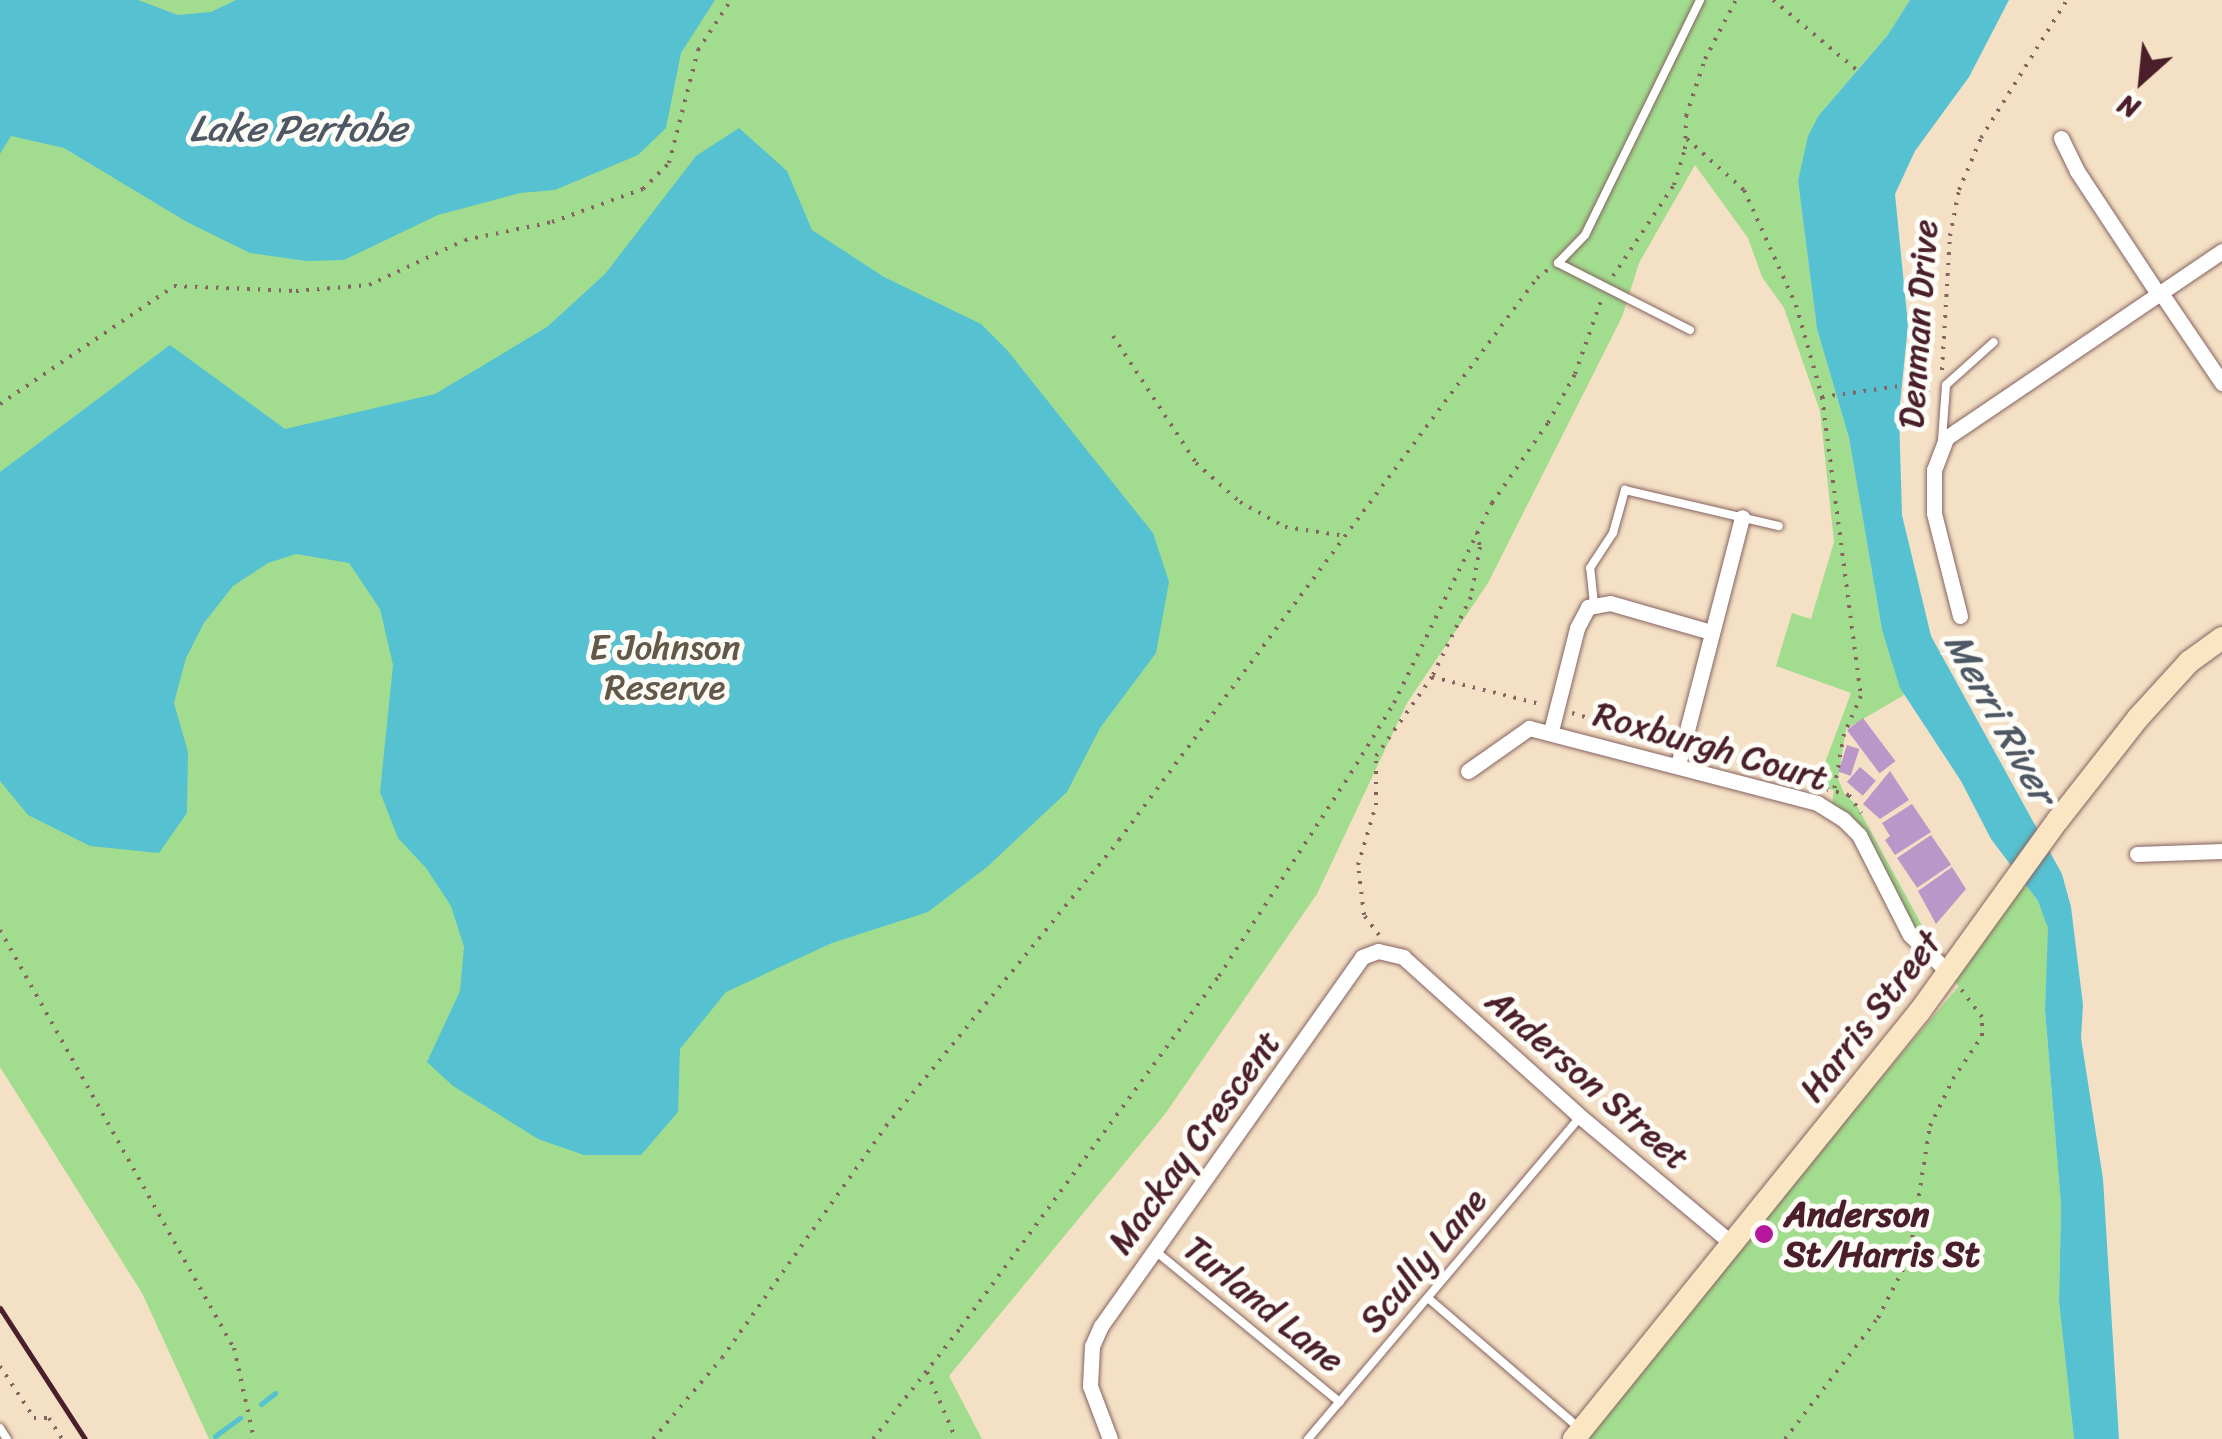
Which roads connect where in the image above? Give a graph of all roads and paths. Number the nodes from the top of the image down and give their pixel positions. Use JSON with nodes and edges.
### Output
{"nodes":[{"id":1,"x":731,"y":0,"type":"edge"},
{"id":2,"x":1700,"y":0,"type":"edge"},
{"id":3,"x":1736,"y":0,"type":"edge"},
{"id":4,"x":1773,"y":0,"type":"edge"},
{"id":5,"x":2067,"y":0,"type":"edge"},
{"id":6,"x":1859,"y":72,"type":"dead end"},
{"id":7,"x":1687,"y":138,"type":"junction"},
{"id":8,"x":2061,"y":138,"type":"dead end"},
{"id":9,"x":1630,"y":250,"type":"dead end"},
{"id":10,"x":2222,"y":252,"type":"edge"},
{"id":11,"x":1538,"y":278,"type":"dead end"},
{"id":12,"x":2159,"y":294,"type":"junction"},
{"id":13,"x":1690,"y":330,"type":"dead end"},
{"id":14,"x":1113,"y":336,"type":"dead end"},
{"id":15,"x":1584,"y":342,"type":"dead end"},
{"id":16,"x":1994,"y":342,"type":"dead end"},
{"id":17,"x":2222,"y":383,"type":"edge"},
{"id":18,"x":1942,"y":395,"type":"junction"},
{"id":19,"x":1822,"y":396,"type":"junction"},
{"id":20,"x":0,"y":404,"type":"edge"},
{"id":21,"x":1942,"y":444,"type":"junction"},
{"id":22,"x":1742,"y":517,"type":"junction"},
{"id":23,"x":1779,"y":526,"type":"dead end"},
{"id":24,"x":1477,"y":529,"type":"junction"},
{"id":25,"x":1346,"y":536,"type":"junction"},
{"id":26,"x":1594,"y":604,"type":"junction"},
{"id":27,"x":1960,"y":616,"type":"dead end"},
{"id":28,"x":1711,"y":632,"type":"junction"},
{"id":29,"x":2222,"y":638,"type":"edge"},
{"id":30,"x":1432,"y":677,"type":"junction"},
{"id":31,"x":1556,"y":708,"type":"junction"},
{"id":32,"x":1551,"y":731,"type":"junction"},
{"id":33,"x":1678,"y":765,"type":"junction"},
{"id":34,"x":1468,"y":770,"type":"dead end"},
{"id":35,"x":1835,"y":790,"type":"dead end"},
{"id":36,"x":2222,"y":851,"type":"edge"},
{"id":37,"x":2136,"y":854,"type":"dead end"},
{"id":38,"x":0,"y":930,"type":"edge"},
{"id":39,"x":1397,"y":954,"type":"junction"},
{"id":40,"x":1949,"y":974,"type":"junction"},
{"id":41,"x":1988,"y":1012,"type":"dead end"},
{"id":42,"x":1982,"y":1018,"type":"junction"},
{"id":43,"x":1580,"y":1117,"type":"junction"},
{"id":44,"x":1734,"y":1245,"type":"junction"},
{"id":45,"x":1153,"y":1249,"type":"junction"},
{"id":46,"x":1428,"y":1298,"type":"junction"},
{"id":47,"x":0,"y":1366,"type":"edge"},
{"id":48,"x":927,"y":1372,"type":"junction"},
{"id":49,"x":1340,"y":1402,"type":"junction"},
{"id":50,"x":0,"y":1428,"type":"edge"},
{"id":51,"x":1578,"y":1435,"type":"edge"},
{"id":52,"x":7,"y":1439,"type":"edge"},
{"id":53,"x":62,"y":1439,"type":"edge"},
{"id":54,"x":254,"y":1439,"type":"edge"},
{"id":55,"x":653,"y":1439,"type":"edge"},
{"id":56,"x":873,"y":1439,"type":"edge"},
{"id":57,"x":956,"y":1439,"type":"edge"},
{"id":58,"x":1110,"y":1439,"type":"edge"},
{"id":59,"x":1308,"y":1439,"type":"edge"},
{"id":60,"x":1785,"y":1439,"type":"edge"}],
"edges":[{"from":1,"to":20,"type":"path"},
{"from":2,"to":13,"type":"lane"},
{"from":3,"to":7,"type":"path"},
{"from":4,"to":6,"type":"path"},
{"from":5,"to":18,"type":"path","name":"Denman Drive"},
{"from":7,"to":9,"type":"path"},
{"from":7,"to":19,"type":"path"},
{"from":8,"to":12,"type":"street"},
{"from":10,"to":12,"type":"street"},
{"from":11,"to":25,"type":"path"},
{"from":12,"to":17,"type":"street"},
{"from":12,"to":21,"type":"street"},
{"from":14,"to":25,"type":"path"},
{"from":15,"to":24,"type":"path"},
{"from":16,"to":18,"type":"lane"},
{"from":18,"to":19,"type":"path"},
{"from":18,"to":21,"type":"lane","name":"Denman Drive"},
{"from":19,"to":35,"type":"path"},
{"from":21,"to":27,"type":"street","name":"Denman Drive"},
{"from":22,"to":23,"type":"lane"},
{"from":22,"to":26,"type":"lane"},
{"from":22,"to":28,"type":"street"},
{"from":24,"to":30,"type":"path"},
{"from":24,"to":48,"type":"path"},
{"from":25,"to":55,"type":"path"},
{"from":26,"to":28,"type":"street"},
{"from":26,"to":31,"type":"street"},
{"from":28,"to":33,"type":"street"},
{"from":29,"to":40,"type":"street","name":"Harris Street"},
{"from":30,"to":31,"type":"path"},
{"from":30,"to":39,"type":"path"},
{"from":31,"to":32,"type":"street"},
{"from":32,"to":33,"type":"street","name":"Roxburgh Court"},
{"from":32,"to":34,"type":"street"},
{"from":33,"to":40,"type":"street","name":"Roxburgh Court"},
{"from":36,"to":37,"type":"street"},
{"from":38,"to":54,"type":"path"},
{"from":39,"to":43,"type":"street","name":"Anderson Street"},
{"from":39,"to":45,"type":"street","name":"Mackay Crescent"},
{"from":40,"to":42,"type":"path"},
{"from":40,"to":44,"type":"street","name":"Harris Street"},
{"from":41,"to":42,"type":"path"},
{"from":42,"to":60,"type":"path"},
{"from":43,"to":44,"type":"street","name":"Anderson Street"},
{"from":43,"to":46,"type":"lane","name":"Scully Lane"},
{"from":44,"to":51,"type":"street","name":"Harris Street"},
{"from":45,"to":49,"type":"lane","name":"Turland Lane"},
{"from":45,"to":58,"type":"street","name":"Mackay Crescent"},
{"from":46,"to":49,"type":"lane","name":"Scully Lane"},
{"from":46,"to":51,"type":"lane"},
{"from":47,"to":53,"type":"path"},
{"from":48,"to":56,"type":"path"},
{"from":48,"to":57,"type":"path"},
{"from":49,"to":59,"type":"lane","name":"Scully Lane"},
{"from":50,"to":52,"type":"lane"}]}
